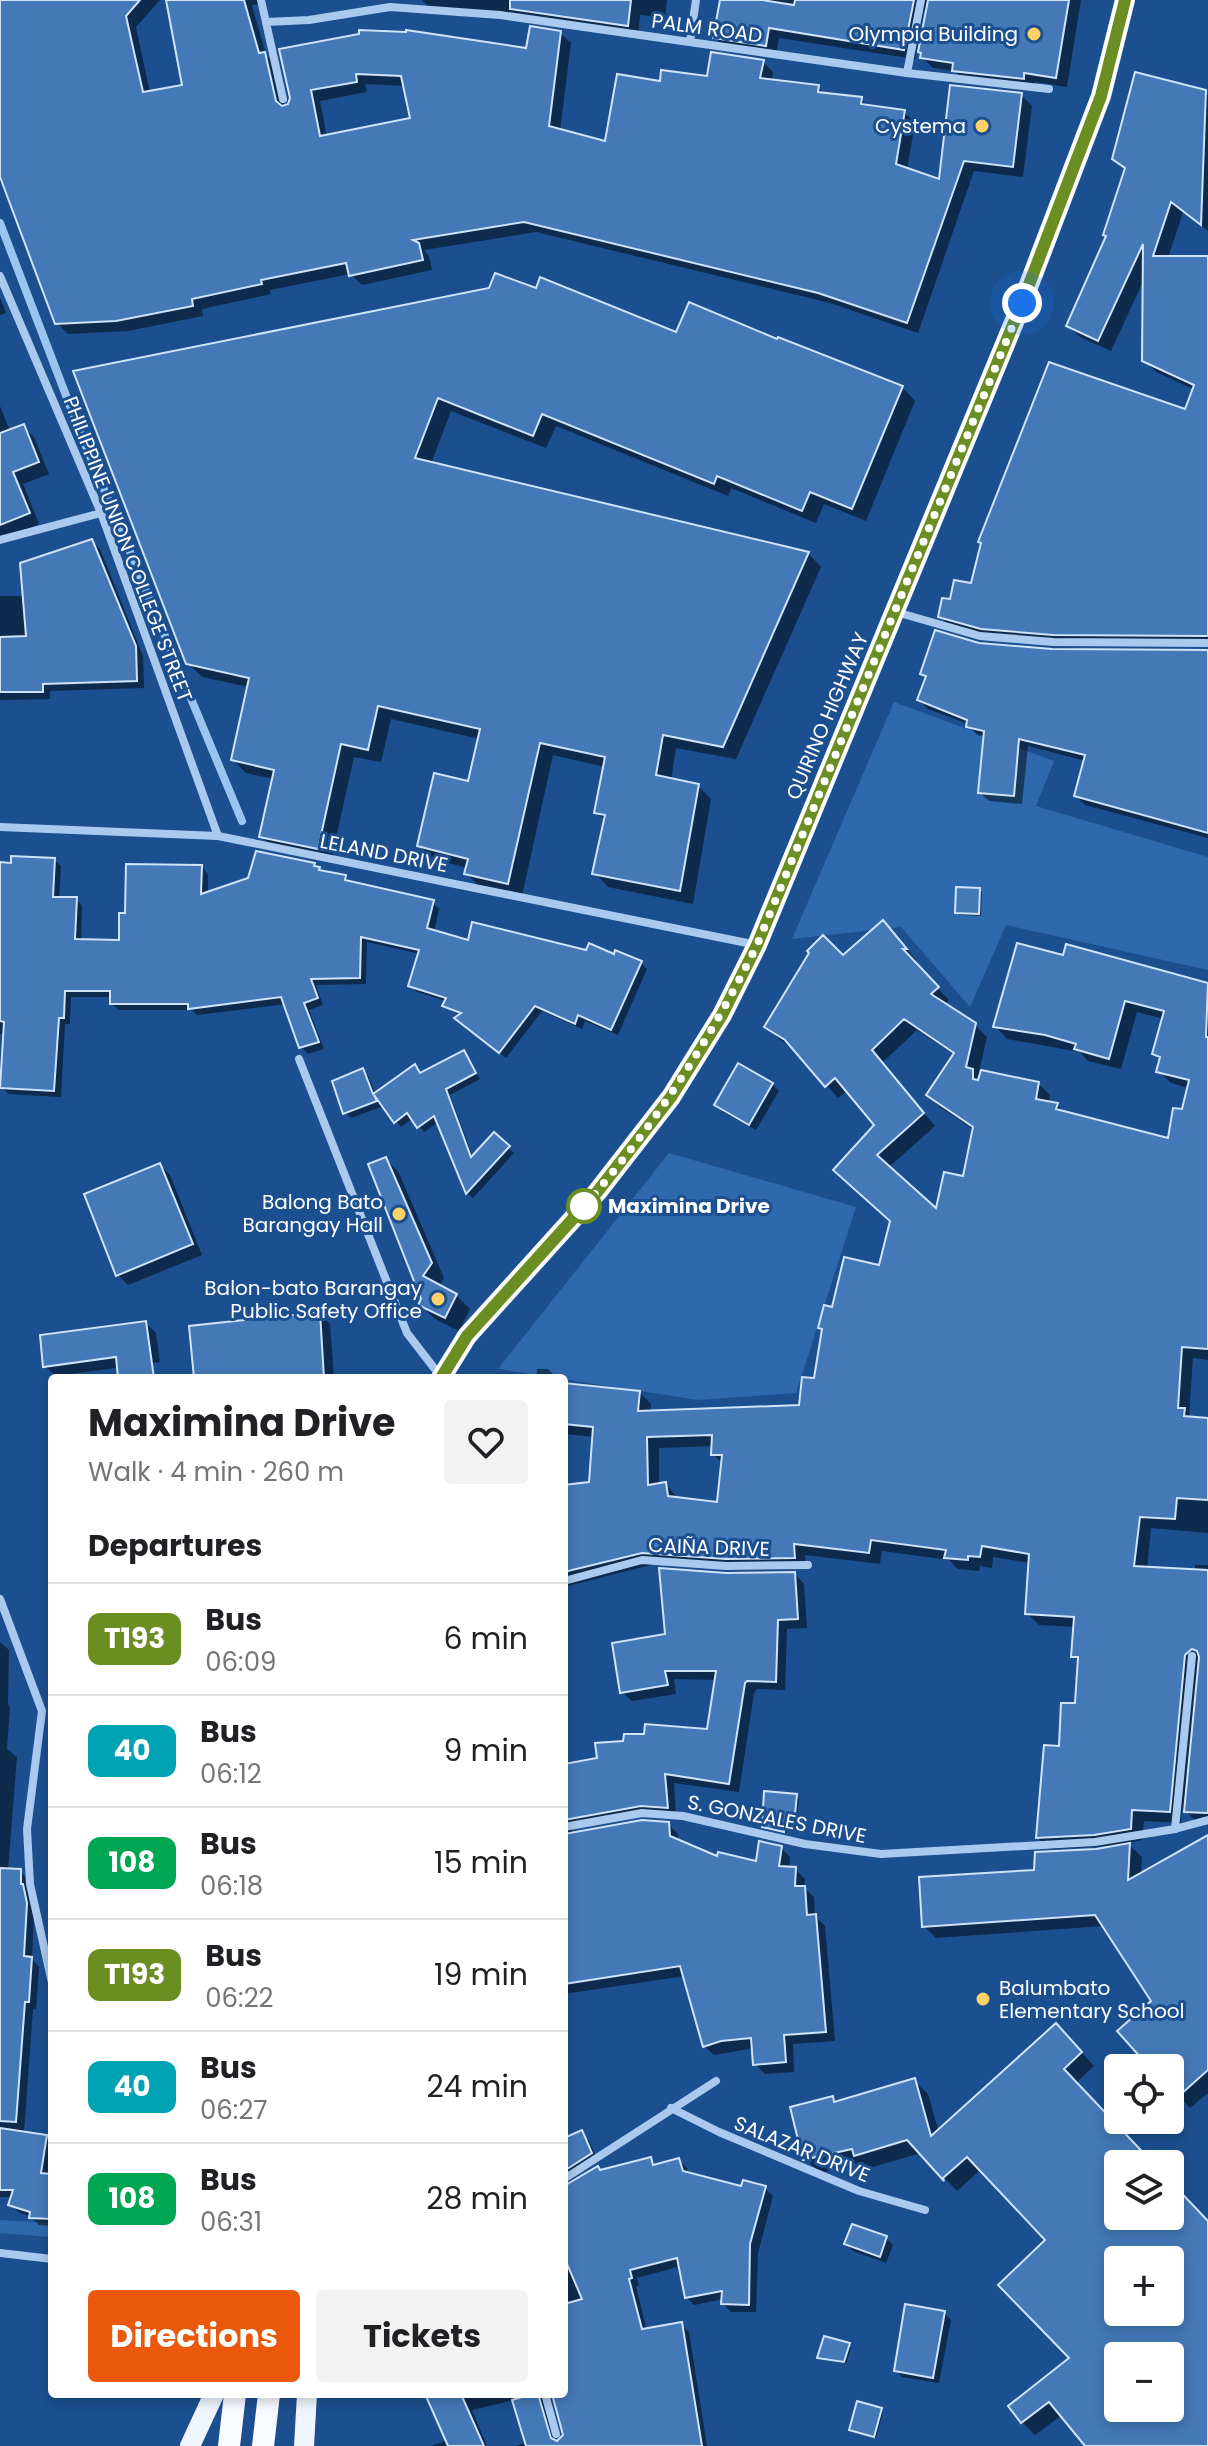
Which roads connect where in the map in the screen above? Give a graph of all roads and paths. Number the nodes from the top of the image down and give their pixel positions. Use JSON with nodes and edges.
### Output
{"nodes":[{"id":1,"x":261,"y":0,"type":"edge"},
{"id":2,"x":471,"y":0,"type":"edge"},
{"id":3,"x":696,"y":0,"type":"edge"},
{"id":4,"x":921,"y":0,"type":"edge"},
{"id":5,"x":1125,"y":0,"type":"edge"},
{"id":6,"x":469,"y":12,"type":"junction"},
{"id":7,"x":266,"y":22,"type":"junction"},
{"id":8,"x":690,"y":41,"type":"junction"},
{"id":9,"x":907,"y":73,"type":"junction"},
{"id":10,"x":1049,"y":89,"type":"dead end"},
{"id":11,"x":283,"y":99,"type":"dead end"},
{"id":12,"x":0,"y":276,"type":"edge"},
{"id":13,"x":101,"y":513,"type":"junction"},
{"id":14,"x":0,"y":540,"type":"edge"},
{"id":15,"x":896,"y":612,"type":"junction"},
{"id":16,"x":1208,"y":643,"type":"edge"},
{"id":17,"x":0,"y":827,"type":"edge"},
{"id":18,"x":218,"y":836,"type":"junction"},
{"id":19,"x":757,"y":945,"type":"junction"},
{"id":20,"x":299,"y":1059,"type":"dead end"},
{"id":21,"x":438,"y":1374,"type":"edge"},
{"id":22,"x":443,"y":1374,"type":"edge"},
{"id":23,"x":808,"y":1565,"type":"dead end"},
{"id":24,"x":568,"y":1580,"type":"edge"},
{"id":25,"x":0,"y":1599,"type":"edge"},
{"id":26,"x":1192,"y":1656,"type":"dead end"},
{"id":27,"x":1208,"y":1820,"type":"edge"},
{"id":28,"x":568,"y":1826,"type":"edge"},
{"id":29,"x":1175,"y":1829,"type":"junction"},
{"id":30,"x":48,"y":1965,"type":"edge"},
{"id":31,"x":716,"y":2081,"type":"dead end"},
{"id":32,"x":671,"y":2108,"type":"junction"},
{"id":33,"x":568,"y":2176,"type":"edge"},
{"id":34,"x":925,"y":2210,"type":"dead end"},
{"id":35,"x":0,"y":2253,"type":"edge"},
{"id":36,"x":48,"y":2259,"type":"edge"},
{"id":37,"x":212,"y":2398,"type":"edge"},
{"id":38,"x":234,"y":2398,"type":"edge"},
{"id":39,"x":269,"y":2398,"type":"edge"},
{"id":40,"x":307,"y":2398,"type":"edge"},
{"id":41,"x":546,"y":2398,"type":"edge"},
{"id":42,"x":556,"y":2434,"type":"dead end"},
{"id":43,"x":229,"y":2442,"type":"edge"},
{"id":44,"x":263,"y":2445,"type":"edge"},
{"id":45,"x":190,"y":2446,"type":"edge"},
{"id":46,"x":304,"y":2446,"type":"edge"}],
"edges":[{"from":1,"to":7,"type":"street"},
{"from":2,"to":6,"type":"street"},
{"from":3,"to":8,"type":"street"},
{"from":4,"to":9,"type":"street"},
{"from":5,"to":15,"type":"main road","name":"QUIRINO HIGHWAY"},
{"from":6,"to":7,"type":"street","name":"PALM ROAD"},
{"from":6,"to":8,"type":"street","name":"PALM ROAD"},
{"from":7,"to":11,"type":"street"},
{"from":8,"to":9,"type":"street","name":"PALM ROAD"},
{"from":9,"to":10,"type":"street","name":"PALM ROAD"},
{"from":12,"to":13,"type":"street","name":"PHILIPPINE UNION COLLEGE STREET"},
{"from":13,"to":14,"type":"street"},
{"from":13,"to":18,"type":"street","name":"PHILIPPINE UNION COLLEGE STREET"},
{"from":15,"to":16,"type":"street"},
{"from":15,"to":19,"type":"main road","name":"QUIRINO HIGHWAY"},
{"from":17,"to":18,"type":"street","name":"LELAND DRIVE"},
{"from":18,"to":19,"type":"street","name":"LELAND DRIVE"},
{"from":19,"to":22,"type":"main road","name":"QUIRINO HIGHWAY"},
{"from":20,"to":21,"type":"street"},
{"from":23,"to":24,"type":"street","name":"CAIÑA DRIVE"},
{"from":25,"to":30,"type":"street"},
{"from":26,"to":29,"type":"street"},
{"from":27,"to":29,"type":"street","name":"S. GONZALES DRIVE"},
{"from":28,"to":29,"type":"street","name":"S. GONZALES DRIVE"},
{"from":31,"to":32,"type":"street"},
{"from":32,"to":33,"type":"street"},
{"from":32,"to":34,"type":"street","name":"SALAZAR DRIVE"},
{"from":35,"to":36,"type":"street"},
{"from":37,"to":45,"type":"main road"},
{"from":38,"to":43,"type":"highway"},
{"from":39,"to":44,"type":"highway"},
{"from":40,"to":46,"type":"main road"},
{"from":41,"to":42,"type":"street"}]}
